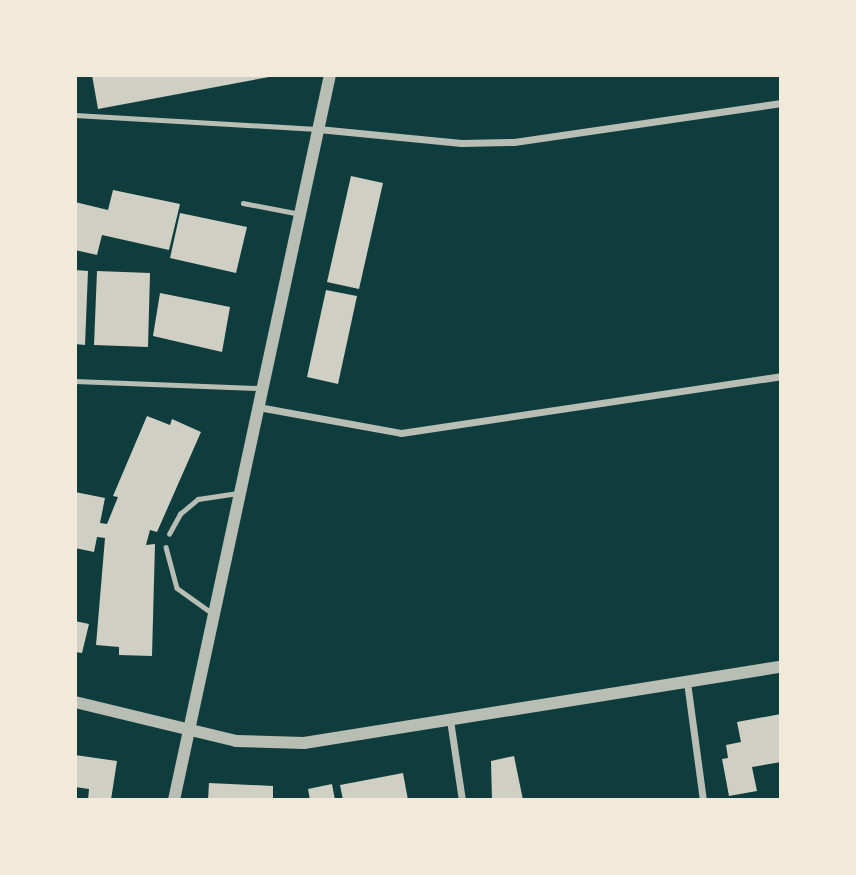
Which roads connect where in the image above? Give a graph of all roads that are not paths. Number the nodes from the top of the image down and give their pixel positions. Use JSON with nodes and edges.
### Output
{"nodes":[{"id":1,"x":330,"y":75,"type":"edge"},
{"id":2,"x":781,"y":103,"type":"edge"},
{"id":3,"x":75,"y":116,"type":"edge"},
{"id":4,"x":318,"y":129,"type":"junction"},
{"id":5,"x":243,"y":203,"type":"dead end"},
{"id":6,"x":301,"y":214,"type":"junction"},
{"id":7,"x":781,"y":376,"type":"edge"},
{"id":8,"x":75,"y":381,"type":"edge"},
{"id":9,"x":262,"y":388,"type":"junction"},
{"id":10,"x":258,"y":407,"type":"junction"},
{"id":11,"x":239,"y":493,"type":"junction"},
{"id":12,"x":169,"y":534,"type":"dead end"},
{"id":13,"x":166,"y":547,"type":"dead end"},
{"id":14,"x":213,"y":614,"type":"junction"},
{"id":15,"x":781,"y":667,"type":"edge"},
{"id":16,"x":687,"y":682,"type":"junction"},
{"id":17,"x":75,"y":702,"type":"edge"},
{"id":18,"x":450,"y":720,"type":"junction"},
{"id":19,"x":187,"y":730,"type":"junction"},
{"id":20,"x":174,"y":800,"type":"edge"},
{"id":21,"x":462,"y":800,"type":"edge"},
{"id":22,"x":703,"y":800,"type":"edge"}],
"edges":[{"from":1,"to":4,"type":"street"},
{"from":2,"to":4,"type":"street"},
{"from":3,"to":4,"type":"lane"},
{"from":4,"to":6,"type":"street"},
{"from":5,"to":6,"type":"lane"},
{"from":6,"to":9,"type":"street"},
{"from":7,"to":10,"type":"street"},
{"from":8,"to":9,"type":"lane"},
{"from":9,"to":10,"type":"street"},
{"from":10,"to":11,"type":"street"},
{"from":11,"to":12,"type":"lane"},
{"from":11,"to":14,"type":"street"},
{"from":13,"to":14,"type":"lane"},
{"from":14,"to":19,"type":"street"},
{"from":15,"to":16,"type":"street"},
{"from":16,"to":18,"type":"street"},
{"from":16,"to":22,"type":"street"},
{"from":17,"to":19,"type":"street"},
{"from":18,"to":19,"type":"street"},
{"from":18,"to":21,"type":"street"},
{"from":19,"to":20,"type":"street"}]}
